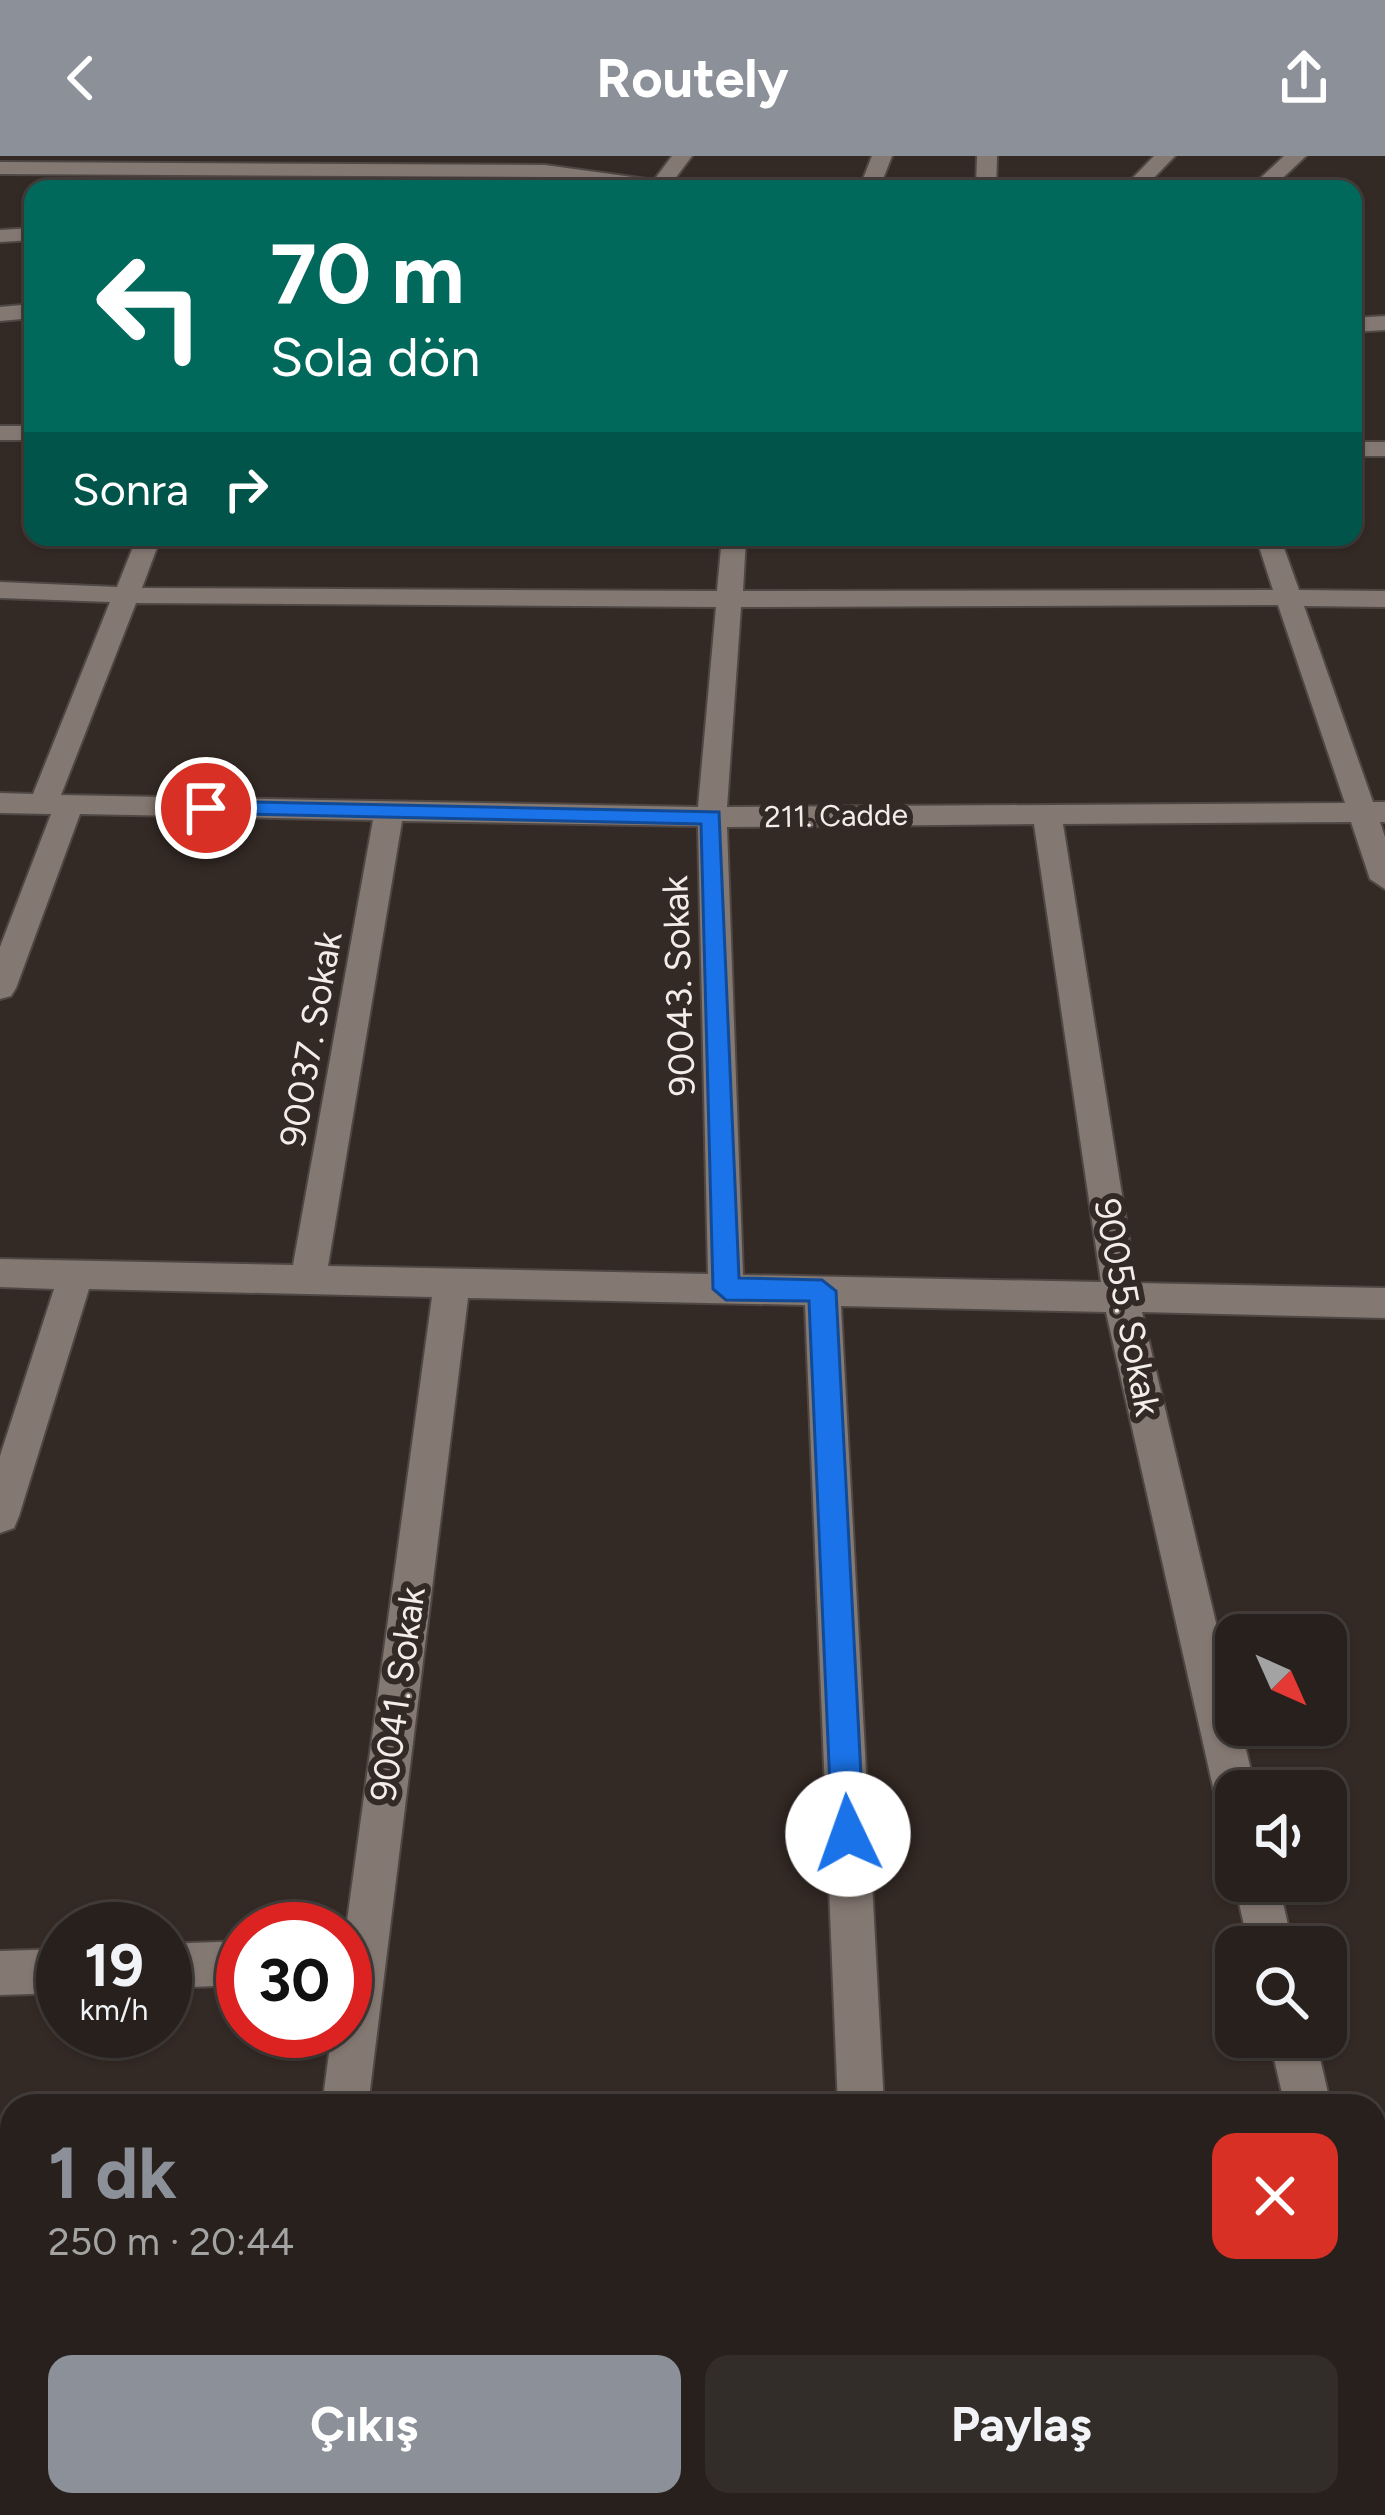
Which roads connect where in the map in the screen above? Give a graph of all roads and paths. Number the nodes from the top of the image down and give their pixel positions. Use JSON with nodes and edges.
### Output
{"nodes":[{"id":1,"x":1165,"y":156,"type":"edge"},
{"id":2,"x":1297,"y":156,"type":"edge"},
{"id":3,"x":93,"y":162,"type":"edge"},
{"id":4,"x":267,"y":163,"type":"edge"},
{"id":5,"x":0,"y":168,"type":"edge"},
{"id":6,"x":607,"y":180,"type":"edge"},
{"id":7,"x":1141,"y":180,"type":"edge"},
{"id":8,"x":1269,"y":180,"type":"edge"},
{"id":9,"x":145,"y":546,"type":"edge"},
{"id":10,"x":733,"y":546,"type":"edge"},
{"id":11,"x":1271,"y":546,"type":"edge"},
{"id":12,"x":0,"y":590,"type":"edge"},
{"id":13,"x":124,"y":596,"type":"junction"},
{"id":14,"x":1288,"y":597,"type":"junction"},
{"id":15,"x":1385,"y":599,"type":"edge"},
{"id":16,"x":729,"y":602,"type":"junction"},
{"id":17,"x":0,"y":803,"type":"edge"},
{"id":18,"x":56,"y":805,"type":"junction"},
{"id":19,"x":389,"y":811,"type":"junction"},
{"id":20,"x":1374,"y":811,"type":"edge"},
{"id":21,"x":1047,"y":814,"type":"junction"},
{"id":22,"x":712,"y":817,"type":"junction"},
{"id":23,"x":1385,"y":879,"type":"edge"},
{"id":24,"x":0,"y":988,"type":"edge"},
{"id":25,"x":0,"y":1274,"type":"edge"},
{"id":26,"x":76,"y":1275,"type":"junction"},
{"id":27,"x":308,"y":1280,"type":"junction"},
{"id":28,"x":452,"y":1283,"type":"junction"},
{"id":29,"x":726,"y":1289,"type":"junction"},
{"id":30,"x":822,"y":1291,"type":"junction"},
{"id":31,"x":1121,"y":1298,"type":"junction"},
{"id":32,"x":1385,"y":1303,"type":"edge"},
{"id":33,"x":0,"y":1516,"type":"edge"},
{"id":34,"x":1230,"y":1770,"type":"edge"},
{"id":35,"x":362,"y":1902,"type":"edge"},
{"id":36,"x":36,"y":1972,"type":"edge"},
{"id":37,"x":0,"y":1973,"type":"edge"},
{"id":38,"x":348,"y":2058,"type":"edge"},
{"id":39,"x":1297,"y":2058,"type":"edge"},
{"id":40,"x":346,"y":2094,"type":"edge"},
{"id":41,"x":860,"y":2094,"type":"edge"},
{"id":42,"x":1305,"y":2094,"type":"edge"}],
"edges":[{"from":1,"to":7,"type":"street"},
{"from":2,"to":8,"type":"street"},
{"from":3,"to":4,"type":"street"},
{"from":3,"to":5,"type":"street"},
{"from":4,"to":6,"type":"street"},
{"from":9,"to":13,"type":"street"},
{"from":10,"to":16,"type":"street","name":"90043. Sokak"},
{"from":11,"to":14,"type":"street"},
{"from":12,"to":13,"type":"street"},
{"from":13,"to":16,"type":"street"},
{"from":13,"to":18,"type":"street"},
{"from":14,"to":15,"type":"street"},
{"from":14,"to":16,"type":"street"},
{"from":14,"to":20,"type":"street"},
{"from":16,"to":22,"type":"street","name":"90043. Sokak"},
{"from":17,"to":18,"type":"street","name":"211. Cadde"},
{"from":18,"to":19,"type":"street","name":"211. Cadde"},
{"from":18,"to":24,"type":"street"},
{"from":19,"to":22,"type":"street","name":"211. Cadde"},
{"from":19,"to":27,"type":"street","name":"90037. Sokak"},
{"from":20,"to":21,"type":"street","name":"211. Cadde"},
{"from":20,"to":23,"type":"street"},
{"from":21,"to":22,"type":"street","name":"211. Cadde"},
{"from":21,"to":31,"type":"street","name":"90055. Sokak"},
{"from":22,"to":29,"type":"street","name":"90043. Sokak"},
{"from":25,"to":26,"type":"street"},
{"from":26,"to":27,"type":"street"},
{"from":26,"to":33,"type":"street"},
{"from":27,"to":28,"type":"street"},
{"from":28,"to":29,"type":"street"},
{"from":28,"to":35,"type":"street","name":"90041. Sokak"},
{"from":29,"to":30,"type":"street"},
{"from":30,"to":31,"type":"street"},
{"from":30,"to":41,"type":"street"},
{"from":31,"to":32,"type":"street"},
{"from":31,"to":34,"type":"street","name":"90055. Sokak"},
{"from":36,"to":37,"type":"street"},
{"from":38,"to":40,"type":"street","name":"90041. Sokak"},
{"from":39,"to":42,"type":"street"}]}
